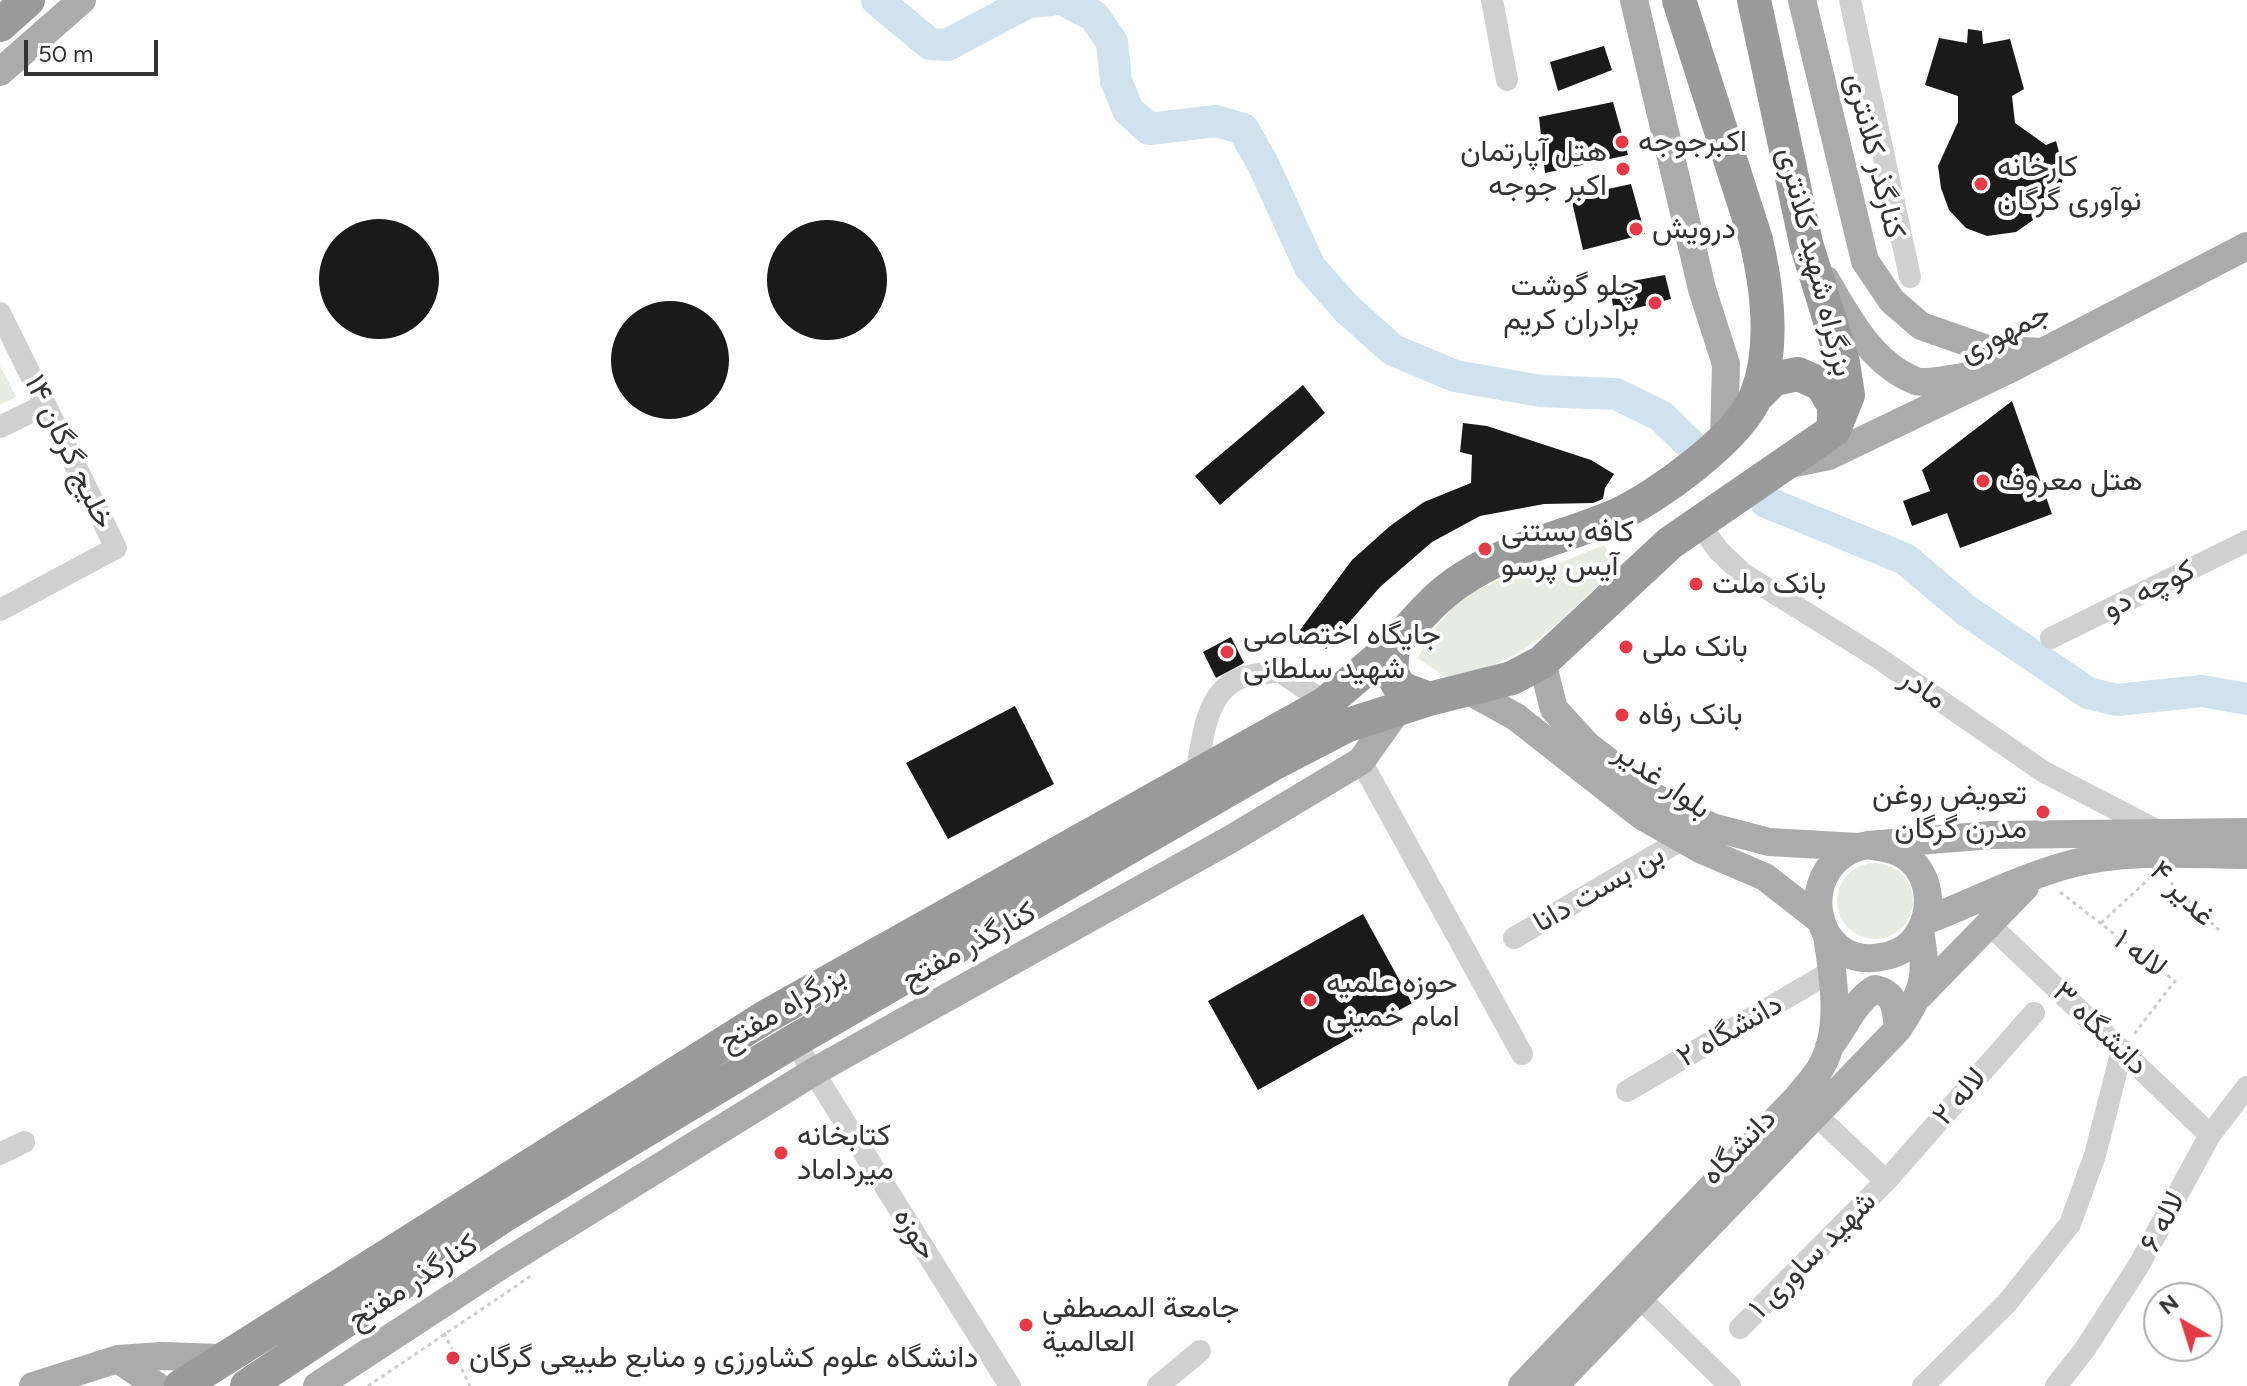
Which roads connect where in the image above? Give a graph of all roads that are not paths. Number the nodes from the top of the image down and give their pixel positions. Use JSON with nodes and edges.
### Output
{"nodes":[{"id":1,"x":28,"y":0,"type":"edge"},
{"id":2,"x":82,"y":0,"type":"edge"},
{"id":3,"x":1492,"y":0,"type":"edge"},
{"id":4,"x":1634,"y":0,"type":"edge"},
{"id":5,"x":1679,"y":0,"type":"edge"},
{"id":6,"x":1754,"y":0,"type":"edge"},
{"id":7,"x":1802,"y":0,"type":"edge"},
{"id":8,"x":1850,"y":0,"type":"edge"},
{"id":9,"x":0,"y":25,"type":"edge"},
{"id":10,"x":0,"y":72,"type":"edge"},
{"id":11,"x":1507,"y":80,"type":"dead end"},
{"id":12,"x":1806,"y":243,"type":"junction"},
{"id":13,"x":2247,"y":246,"type":"edge"},
{"id":14,"x":1910,"y":277,"type":"dead end"},
{"id":15,"x":0,"y":313,"type":"edge"},
{"id":16,"x":2044,"y":352,"type":"junction"},
{"id":17,"x":2008,"y":370,"type":"junction"},
{"id":18,"x":1756,"y":397,"type":"junction"},
{"id":19,"x":45,"y":405,"type":"junction"},
{"id":20,"x":0,"y":427,"type":"edge"},
{"id":21,"x":1834,"y":430,"type":"junction"},
{"id":22,"x":1724,"y":439,"type":"junction"},
{"id":23,"x":1787,"y":464,"type":"junction"},
{"id":24,"x":1698,"y":522,"type":"junction"},
{"id":25,"x":2247,"y":541,"type":"edge"},
{"id":26,"x":0,"y":610,"type":"edge"},
{"id":27,"x":2051,"y":638,"type":"dead end"},
{"id":28,"x":1393,"y":646,"type":"junction"},
{"id":29,"x":1542,"y":662,"type":"junction"},
{"id":30,"x":1469,"y":691,"type":"junction"},
{"id":31,"x":1326,"y":703,"type":"junction"},
{"id":32,"x":1414,"y":704,"type":"junction"},
{"id":33,"x":1361,"y":761,"type":"junction"},
{"id":34,"x":1203,"y":788,"type":"junction"},
{"id":35,"x":2247,"y":832,"type":"edge"},
{"id":36,"x":2165,"y":834,"type":"junction"},
{"id":37,"x":1231,"y":839,"type":"junction"},
{"id":38,"x":1683,"y":839,"type":"junction"},
{"id":39,"x":1863,"y":846,"type":"junction"},
{"id":40,"x":2247,"y":855,"type":"edge"},
{"id":41,"x":2037,"y":874,"type":"junction"},
{"id":42,"x":1989,"y":924,"type":"junction"},
{"id":43,"x":1823,"y":927,"type":"junction"},
{"id":44,"x":1923,"y":927,"type":"junction"},
{"id":45,"x":1514,"y":938,"type":"dead end"},
{"id":46,"x":1832,"y":971,"type":"junction"},
{"id":47,"x":1920,"y":996,"type":"junction"},
{"id":48,"x":2034,"y":1013,"type":"dead end"},
{"id":49,"x":1898,"y":1029,"type":"junction"},
{"id":50,"x":794,"y":1041,"type":"junction"},
{"id":51,"x":1829,"y":1047,"type":"junction"},
{"id":52,"x":2122,"y":1050,"type":"junction"},
{"id":53,"x":1522,"y":1054,"type":"dead end"},
{"id":54,"x":815,"y":1071,"type":"junction"},
{"id":55,"x":2247,"y":1087,"type":"edge"},
{"id":56,"x":1627,"y":1091,"type":"dead end"},
{"id":57,"x":1817,"y":1116,"type":"junction"},
{"id":58,"x":2210,"y":1135,"type":"junction"},
{"id":59,"x":24,"y":1142,"type":"dead end"},
{"id":60,"x":0,"y":1154,"type":"edge"},
{"id":61,"x":1886,"y":1181,"type":"junction"},
{"id":62,"x":1640,"y":1298,"type":"junction"},
{"id":63,"x":1740,"y":1328,"type":"dead end"},
{"id":64,"x":1200,"y":1351,"type":"dead end"},
{"id":65,"x":220,"y":1358,"type":"junction"},
{"id":66,"x":106,"y":1369,"type":"edge"},
{"id":67,"x":33,"y":1386,"type":"edge"},
{"id":68,"x":157,"y":1386,"type":"edge"},
{"id":69,"x":181,"y":1386,"type":"edge"},
{"id":70,"x":247,"y":1386,"type":"edge"},
{"id":71,"x":317,"y":1386,"type":"edge"},
{"id":72,"x":1010,"y":1386,"type":"edge"},
{"id":73,"x":1158,"y":1386,"type":"edge"},
{"id":74,"x":1522,"y":1386,"type":"edge"},
{"id":75,"x":1554,"y":1386,"type":"edge"},
{"id":76,"x":1730,"y":1386,"type":"edge"},
{"id":77,"x":1923,"y":1386,"type":"edge"},
{"id":78,"x":2056,"y":1386,"type":"edge"}],
"edges":[{"from":1,"to":9,"type":"highway"},
{"from":2,"to":10,"type":"main road"},
{"from":3,"to":11,"type":"street"},
{"from":4,"to":22,"type":"main road"},
{"from":5,"to":18,"type":"highway","name":"بزرگراه شهید کلانتری"},
{"from":6,"to":12,"type":"highway","name":"بزرگراه شهید کلانتری"},
{"from":7,"to":16,"type":"main road","name":"کنارگذر کلانتری"},
{"from":8,"to":14,"type":"street"},
{"from":12,"to":17,"type":"main road"},
{"from":12,"to":21,"type":"highway","name":"بزرگراه شهید کلانتری"},
{"from":13,"to":16,"type":"main road","name":"جمهوری"},
{"from":15,"to":19,"type":"street","name":"خلیج گرگان ۱۴"},
{"from":16,"to":17,"type":"main road","name":"جمهوری"},
{"from":17,"to":23,"type":"main road","name":"جمهوری"},
{"from":18,"to":21,"type":"highway"},
{"from":18,"to":22,"type":"highway","name":"بزرگراه شهید کلانتری"},
{"from":19,"to":20,"type":"street"},
{"from":19,"to":26,"type":"street","name":"خلیج گرگان ۱۴"},
{"from":21,"to":23,"type":"highway"},
{"from":22,"to":28,"type":"highway","name":"بزرگراه شهید کلانتری"},
{"from":23,"to":24,"type":"highway"},
{"from":24,"to":29,"type":"highway","name":"بزرگراه مفتح"},
{"from":24,"to":36,"type":"street","name":"مادر"},
{"from":25,"to":27,"type":"street","name":"کوچه دو"},
{"from":28,"to":31,"type":"highway","name":"بزرگراه مفتح"},
{"from":28,"to":32,"type":"highway"},
{"from":29,"to":30,"type":"highway","name":"بزرگراه مفتح"},
{"from":29,"to":39,"type":"main road","name":"بلوار غدیر"},
{"from":30,"to":32,"type":"highway","name":"بزرگراه مفتح"},
{"from":30,"to":38,"type":"main road","name":"بلوار غدیر"},
{"from":31,"to":34,"type":"highway","name":"بزرگراه مفتح"},
{"from":31,"to":34,"type":"street"},
{"from":32,"to":33,"type":"main road","name":"کنارگذر مفتح"},
{"from":32,"to":34,"type":"highway","name":"بزرگراه مفتح"},
{"from":33,"to":37,"type":"main road","name":"کنارگذر مفتح"},
{"from":33,"to":53,"type":"street"},
{"from":34,"to":37,"type":"main road"},
{"from":34,"to":50,"type":"highway","name":"بزرگراه مفتح"},
{"from":34,"to":65,"type":"highway","name":"بزرگراه مفتح"},
{"from":35,"to":36,"type":"main road","name":"بلوار غدیر"},
{"from":36,"to":39,"type":"main road","name":"بلوار غدیر"},
{"from":37,"to":54,"type":"main road","name":"کنارگذر مفتح"},
{"from":38,"to":43,"type":"main road","name":"بلوار غدیر"},
{"from":38,"to":45,"type":"street","name":"بن بست دانا"},
{"from":39,"to":43,"type":"main road"},
{"from":39,"to":44,"type":"main road"},
{"from":40,"to":41,"type":"main road"},
{"from":41,"to":42,"type":"main road"},
{"from":41,"to":44,"type":"main road"},
{"from":42,"to":47,"type":"main road"},
{"from":42,"to":52,"type":"street","name":"۳ دانشگاه"},
{"from":43,"to":44,"type":"main road"},
{"from":43,"to":46,"type":"main road","name":"دانشگاه"},
{"from":44,"to":47,"type":"main road","name":"دانشگاه"},
{"from":46,"to":51,"type":"main road","name":"دانشگاه"},
{"from":46,"to":56,"type":"street","name":"دانشگاه ۲"},
{"from":47,"to":49,"type":"main road","name":"دانشگاه"},
{"from":48,"to":61,"type":"street","name":"۲ لاله"},
{"from":49,"to":51,"type":"main road"},
{"from":49,"to":57,"type":"main road","name":"دانشگاه"},
{"from":50,"to":54,"type":"street","name":"حوزه"},
{"from":50,"to":70,"type":"highway","name":"بزرگراه مفتح"},
{"from":51,"to":74,"type":"main road","name":"دانشگاه"},
{"from":52,"to":58,"type":"street","name":"۳ دانشگاه"},
{"from":52,"to":77,"type":"street"},
{"from":54,"to":71,"type":"main road","name":"کنارگذر مفتح"},
{"from":54,"to":72,"type":"street","name":"حوزه"},
{"from":55,"to":58,"type":"street","name":"لاله ۶"},
{"from":57,"to":61,"type":"street"},
{"from":57,"to":62,"type":"main road","name":"دانشگاه"},
{"from":58,"to":78,"type":"street","name":"لاله ۶"},
{"from":59,"to":60,"type":"street"},
{"from":61,"to":63,"type":"street","name":"۱ شهید ساوری"},
{"from":62,"to":75,"type":"main road","name":"دانشگاه"},
{"from":62,"to":76,"type":"street"},
{"from":64,"to":73,"type":"street"},
{"from":65,"to":66,"type":"main road"},
{"from":65,"to":69,"type":"highway","name":"بزرگراه مفتح"},
{"from":66,"to":67,"type":"main road"},
{"from":66,"to":68,"type":"main road"}]}
